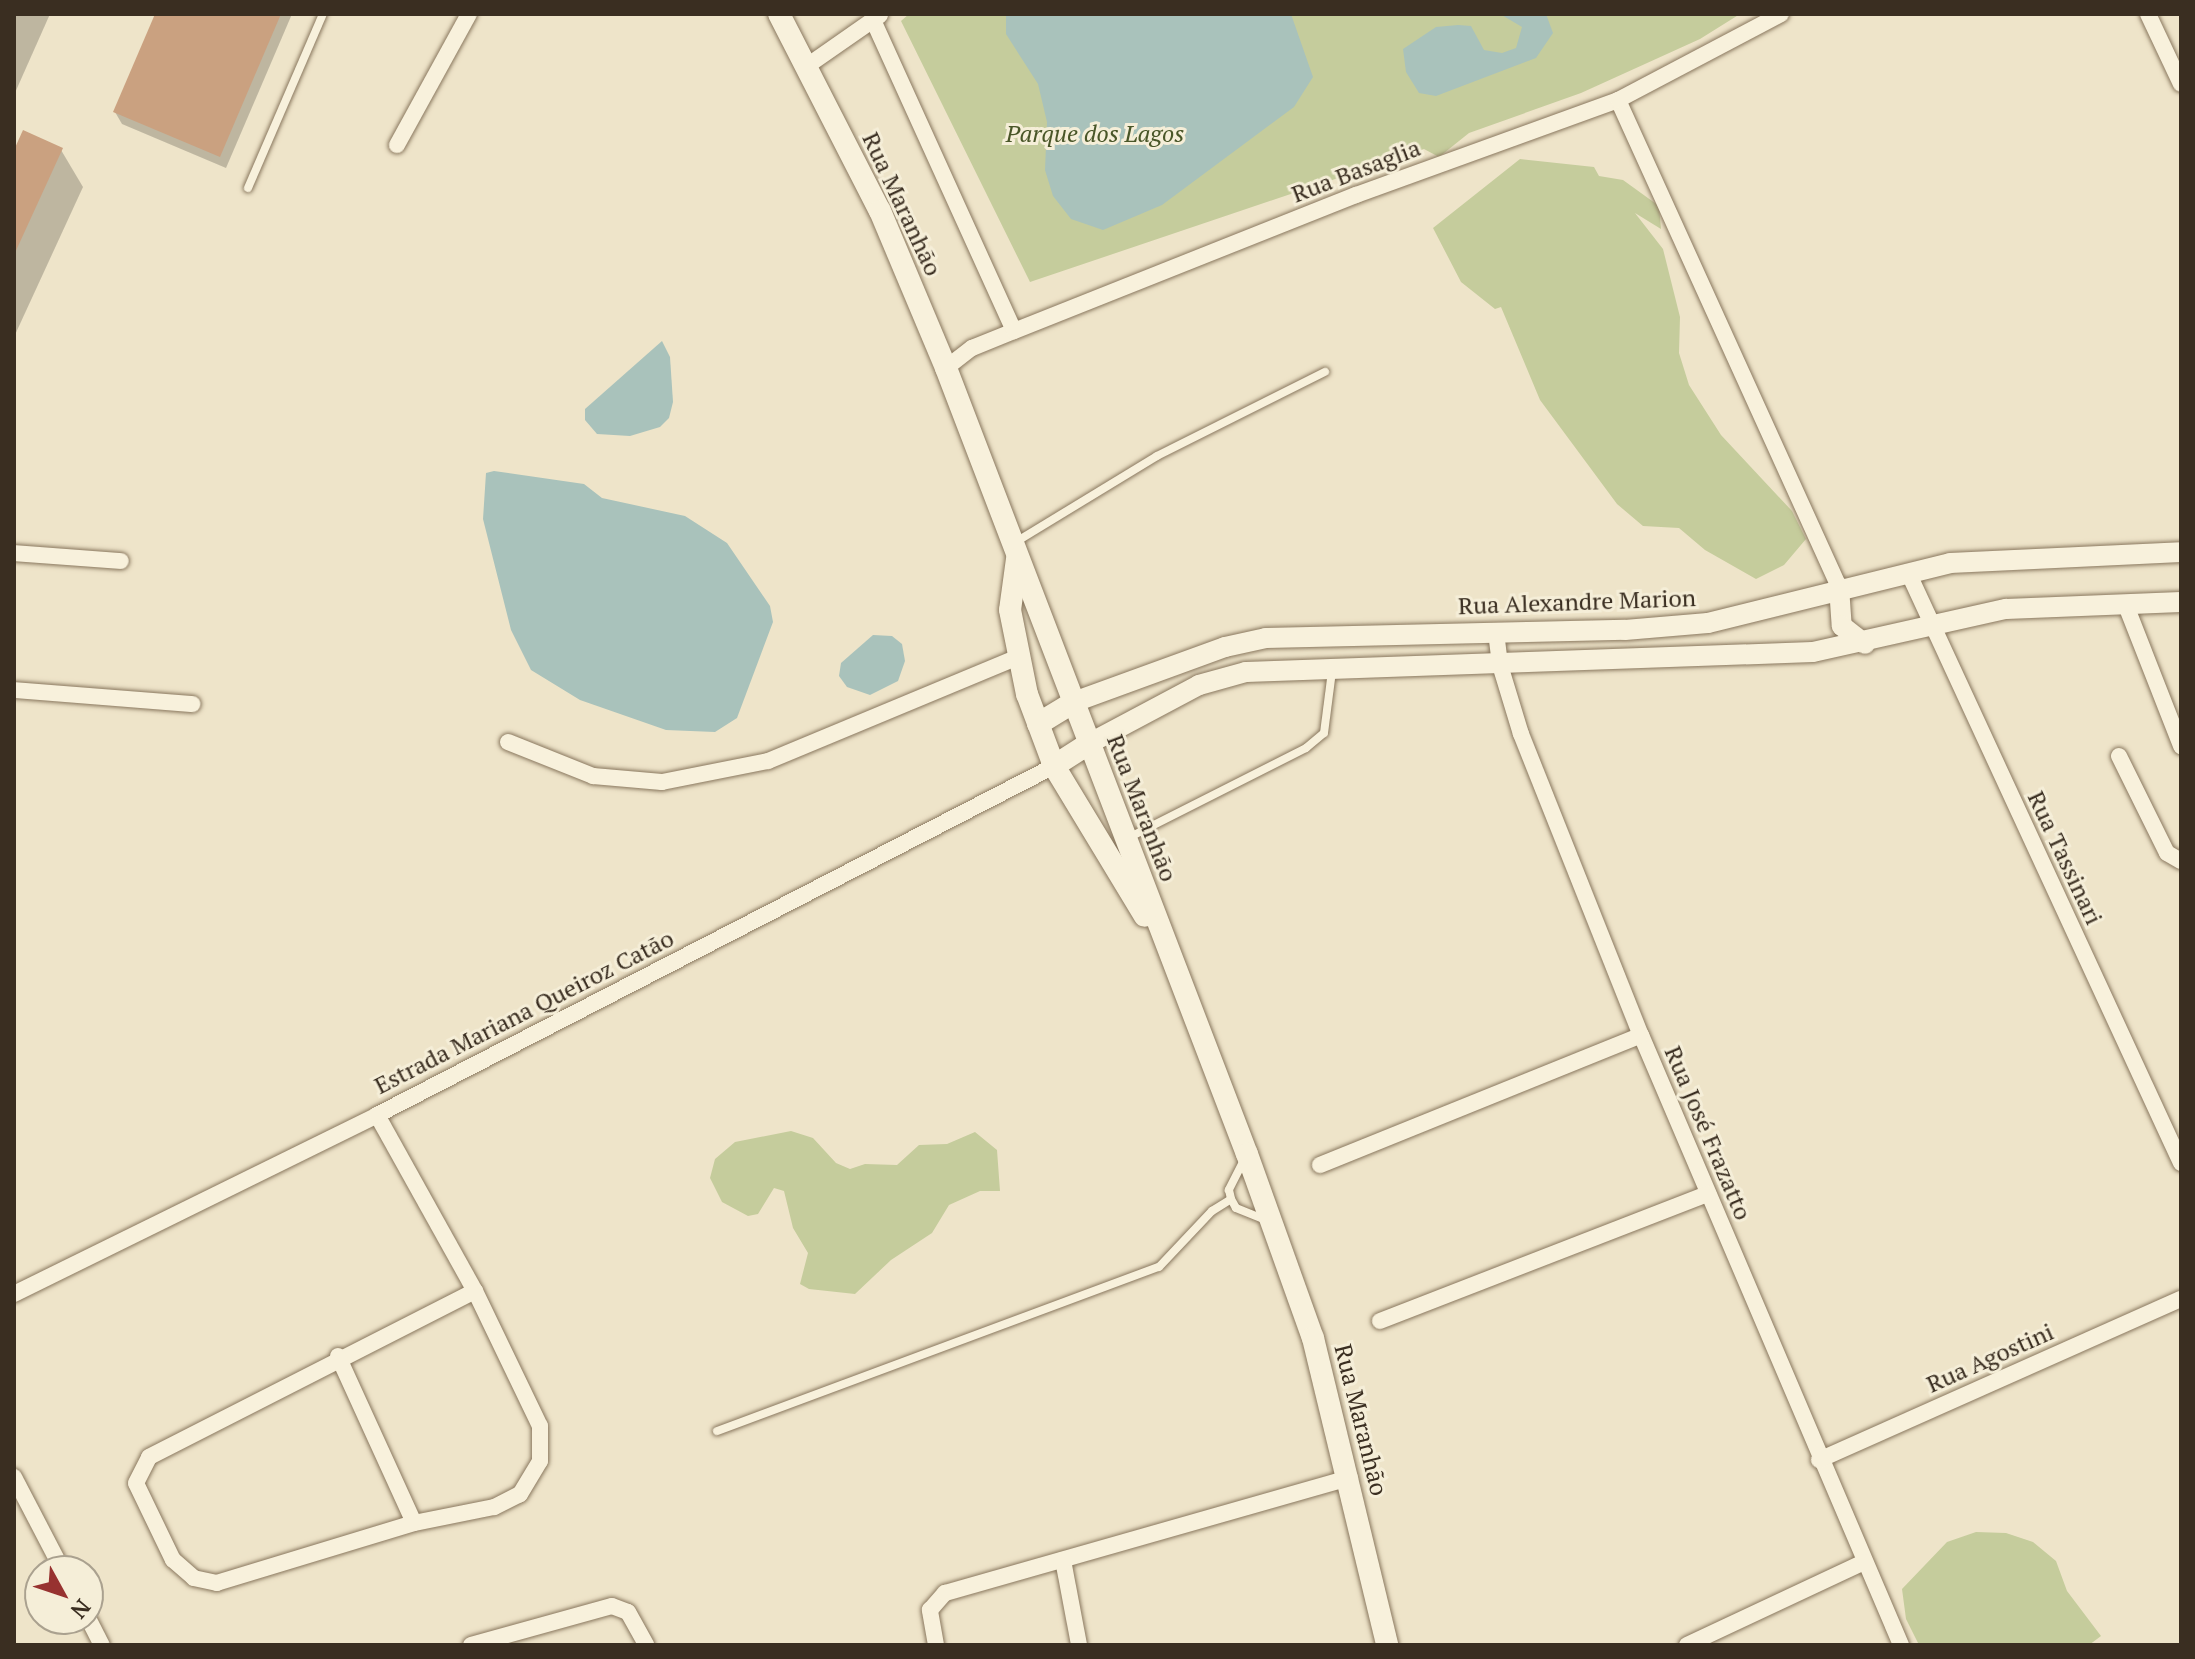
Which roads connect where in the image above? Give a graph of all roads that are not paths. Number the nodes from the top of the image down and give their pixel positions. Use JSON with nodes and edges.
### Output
{"nodes":[{"id":1,"x":323,"y":14,"type":"edge"},
{"id":2,"x":469,"y":14,"type":"edge"},
{"id":3,"x":779,"y":14,"type":"edge"},
{"id":4,"x":1781,"y":14,"type":"edge"},
{"id":5,"x":2148,"y":14,"type":"edge"},
{"id":6,"x":877,"y":17,"type":"edge"},
{"id":7,"x":807,"y":66,"type":"junction"},
{"id":8,"x":2181,"y":84,"type":"edge"},
{"id":9,"x":1618,"y":100,"type":"junction"},
{"id":10,"x":397,"y":145,"type":"dead end"},
{"id":11,"x":248,"y":188,"type":"dead end"},
{"id":12,"x":1014,"y":331,"type":"junction"},
{"id":13,"x":946,"y":368,"type":"junction"},
{"id":14,"x":1325,"y":372,"type":"dead end"},
{"id":15,"x":1016,"y":549,"type":"junction"},
{"id":16,"x":2181,"y":552,"type":"edge"},
{"id":17,"x":14,"y":553,"type":"edge"},
{"id":18,"x":121,"y":561,"type":"dead end"},
{"id":19,"x":1908,"y":572,"type":"junction"},
{"id":20,"x":1839,"y":587,"type":"junction"},
{"id":21,"x":2181,"y":602,"type":"edge"},
{"id":22,"x":2125,"y":603,"type":"junction"},
{"id":23,"x":1930,"y":628,"type":"junction"},
{"id":24,"x":1496,"y":632,"type":"junction"},
{"id":25,"x":1865,"y":644,"type":"junction"},
{"id":26,"x":1020,"y":656,"type":"junction"},
{"id":27,"x":1500,"y":665,"type":"junction"},
{"id":28,"x":1332,"y":670,"type":"junction"},
{"id":29,"x":14,"y":690,"type":"edge"},
{"id":30,"x":1074,"y":702,"type":"junction"},
{"id":31,"x":192,"y":704,"type":"dead end"},
{"id":32,"x":1038,"y":724,"type":"junction"},
{"id":33,"x":508,"y":742,"type":"dead end"},
{"id":34,"x":1090,"y":743,"type":"junction"},
{"id":35,"x":2181,"y":746,"type":"edge"},
{"id":36,"x":2119,"y":756,"type":"dead end"},
{"id":37,"x":1054,"y":766,"type":"junction"},
{"id":38,"x":1126,"y":839,"type":"junction"},
{"id":39,"x":2181,"y":861,"type":"edge"},
{"id":40,"x":1172,"y":957,"type":"junction"},
{"id":41,"x":1641,"y":1035,"type":"junction"},
{"id":42,"x":377,"y":1115,"type":"junction"},
{"id":43,"x":1247,"y":1154,"type":"junction"},
{"id":44,"x":2181,"y":1163,"type":"edge"},
{"id":45,"x":1320,"y":1165,"type":"dead end"},
{"id":46,"x":1708,"y":1194,"type":"junction"},
{"id":47,"x":1231,"y":1199,"type":"junction"},
{"id":48,"x":1273,"y":1223,"type":"junction"},
{"id":49,"x":475,"y":1291,"type":"junction"},
{"id":50,"x":14,"y":1294,"type":"edge"},
{"id":51,"x":2181,"y":1299,"type":"edge"},
{"id":52,"x":1380,"y":1321,"type":"dead end"},
{"id":53,"x":338,"y":1356,"type":"junction"},
{"id":54,"x":717,"y":1431,"type":"dead end"},
{"id":55,"x":1819,"y":1460,"type":"junction"},
{"id":56,"x":14,"y":1477,"type":"edge"},
{"id":57,"x":1350,"y":1478,"type":"junction"},
{"id":58,"x":414,"y":1523,"type":"junction"},
{"id":59,"x":55,"y":1555,"type":"edge"},
{"id":60,"x":1063,"y":1560,"type":"junction"},
{"id":61,"x":1864,"y":1562,"type":"junction"},
{"id":62,"x":471,"y":1645,"type":"edge"},
{"id":63,"x":646,"y":1645,"type":"edge"},
{"id":64,"x":936,"y":1645,"type":"edge"},
{"id":65,"x":1079,"y":1645,"type":"edge"},
{"id":66,"x":1387,"y":1645,"type":"edge"},
{"id":67,"x":1687,"y":1645,"type":"edge"},
{"id":68,"x":1901,"y":1645,"type":"edge"}],
"edges":[{"from":1,"to":11,"type":"lane"},
{"from":2,"to":10,"type":"street"},
{"from":3,"to":7,"type":"main road","name":"Rua Maranhão"},
{"from":4,"to":9,"type":"street","name":"Rua Basaglia"},
{"from":5,"to":8,"type":"street"},
{"from":6,"to":7,"type":"street"},
{"from":6,"to":12,"type":"street"},
{"from":7,"to":13,"type":"main road","name":"Rua Maranhão"},
{"from":9,"to":12,"type":"street","name":"Rua Basaglia"},
{"from":9,"to":20,"type":"street"},
{"from":12,"to":13,"type":"street","name":"Rua Basaglia"},
{"from":13,"to":15,"type":"main road","name":"Rua Maranhão"},
{"from":14,"to":15,"type":"lane"},
{"from":15,"to":26,"type":"main road"},
{"from":15,"to":30,"type":"main road","name":"Rua Maranhão"},
{"from":16,"to":19,"type":"street","name":"Rua Alexandre Marion"},
{"from":17,"to":18,"type":"street"},
{"from":19,"to":20,"type":"street","name":"Rua Alexandre Marion"},
{"from":19,"to":23,"type":"street","name":"Rua Tassinari"},
{"from":20,"to":24,"type":"street","name":"Rua Alexandre Marion"},
{"from":20,"to":25,"type":"street"},
{"from":21,"to":22,"type":"street"},
{"from":22,"to":23,"type":"street"},
{"from":22,"to":35,"type":"street"},
{"from":23,"to":25,"type":"street"},
{"from":23,"to":44,"type":"street","name":"Rua Tassinari"},
{"from":24,"to":27,"type":"street","name":"Rua José Frazatto"},
{"from":24,"to":30,"type":"street","name":"Rua Alexandre Marion"},
{"from":25,"to":27,"type":"street"},
{"from":26,"to":32,"type":"main road"},
{"from":26,"to":33,"type":"street"},
{"from":27,"to":28,"type":"street"},
{"from":27,"to":41,"type":"street","name":"Rua José Frazatto"},
{"from":28,"to":34,"type":"street"},
{"from":28,"to":38,"type":"lane"},
{"from":29,"to":31,"type":"street"},
{"from":30,"to":32,"type":"main road"},
{"from":30,"to":34,"type":"main road","name":"Rua Maranhão"},
{"from":32,"to":37,"type":"main road"},
{"from":34,"to":37,"type":"main road"},
{"from":34,"to":38,"type":"main road","name":"Rua Maranhão"},
{"from":36,"to":39,"type":"street"},
{"from":37,"to":40,"type":"main road"},
{"from":37,"to":42,"type":"street","name":"Estrada Mariana Queiroz Catão"},
{"from":38,"to":40,"type":"main road","name":"Rua Maranhão"},
{"from":40,"to":43,"type":"main road","name":"Rua Maranhão"},
{"from":41,"to":45,"type":"street"},
{"from":41,"to":46,"type":"street","name":"Rua José Frazatto"},
{"from":42,"to":49,"type":"street"},
{"from":42,"to":50,"type":"street","name":"Estrada Mariana Queiroz Catão"},
{"from":43,"to":47,"type":"lane"},
{"from":43,"to":48,"type":"main road","name":"Rua Maranhão"},
{"from":46,"to":52,"type":"street"},
{"from":46,"to":55,"type":"street","name":"Rua José Frazatto"},
{"from":47,"to":48,"type":"lane"},
{"from":47,"to":54,"type":"lane"},
{"from":48,"to":57,"type":"main road","name":"Rua Maranhão"},
{"from":49,"to":53,"type":"street"},
{"from":49,"to":58,"type":"street"},
{"from":51,"to":55,"type":"street","name":"Rua Agostini"},
{"from":53,"to":58,"type":"street"},
{"from":53,"to":58,"type":"street"},
{"from":55,"to":61,"type":"street","name":"Rua José Frazatto"},
{"from":56,"to":59,"type":"street"},
{"from":57,"to":60,"type":"street"},
{"from":57,"to":66,"type":"main road","name":"Rua Maranhão"},
{"from":60,"to":64,"type":"street"},
{"from":60,"to":65,"type":"street"},
{"from":61,"to":67,"type":"street"},
{"from":61,"to":68,"type":"street","name":"Rua José Frazatto"},
{"from":62,"to":63,"type":"street"}]}
